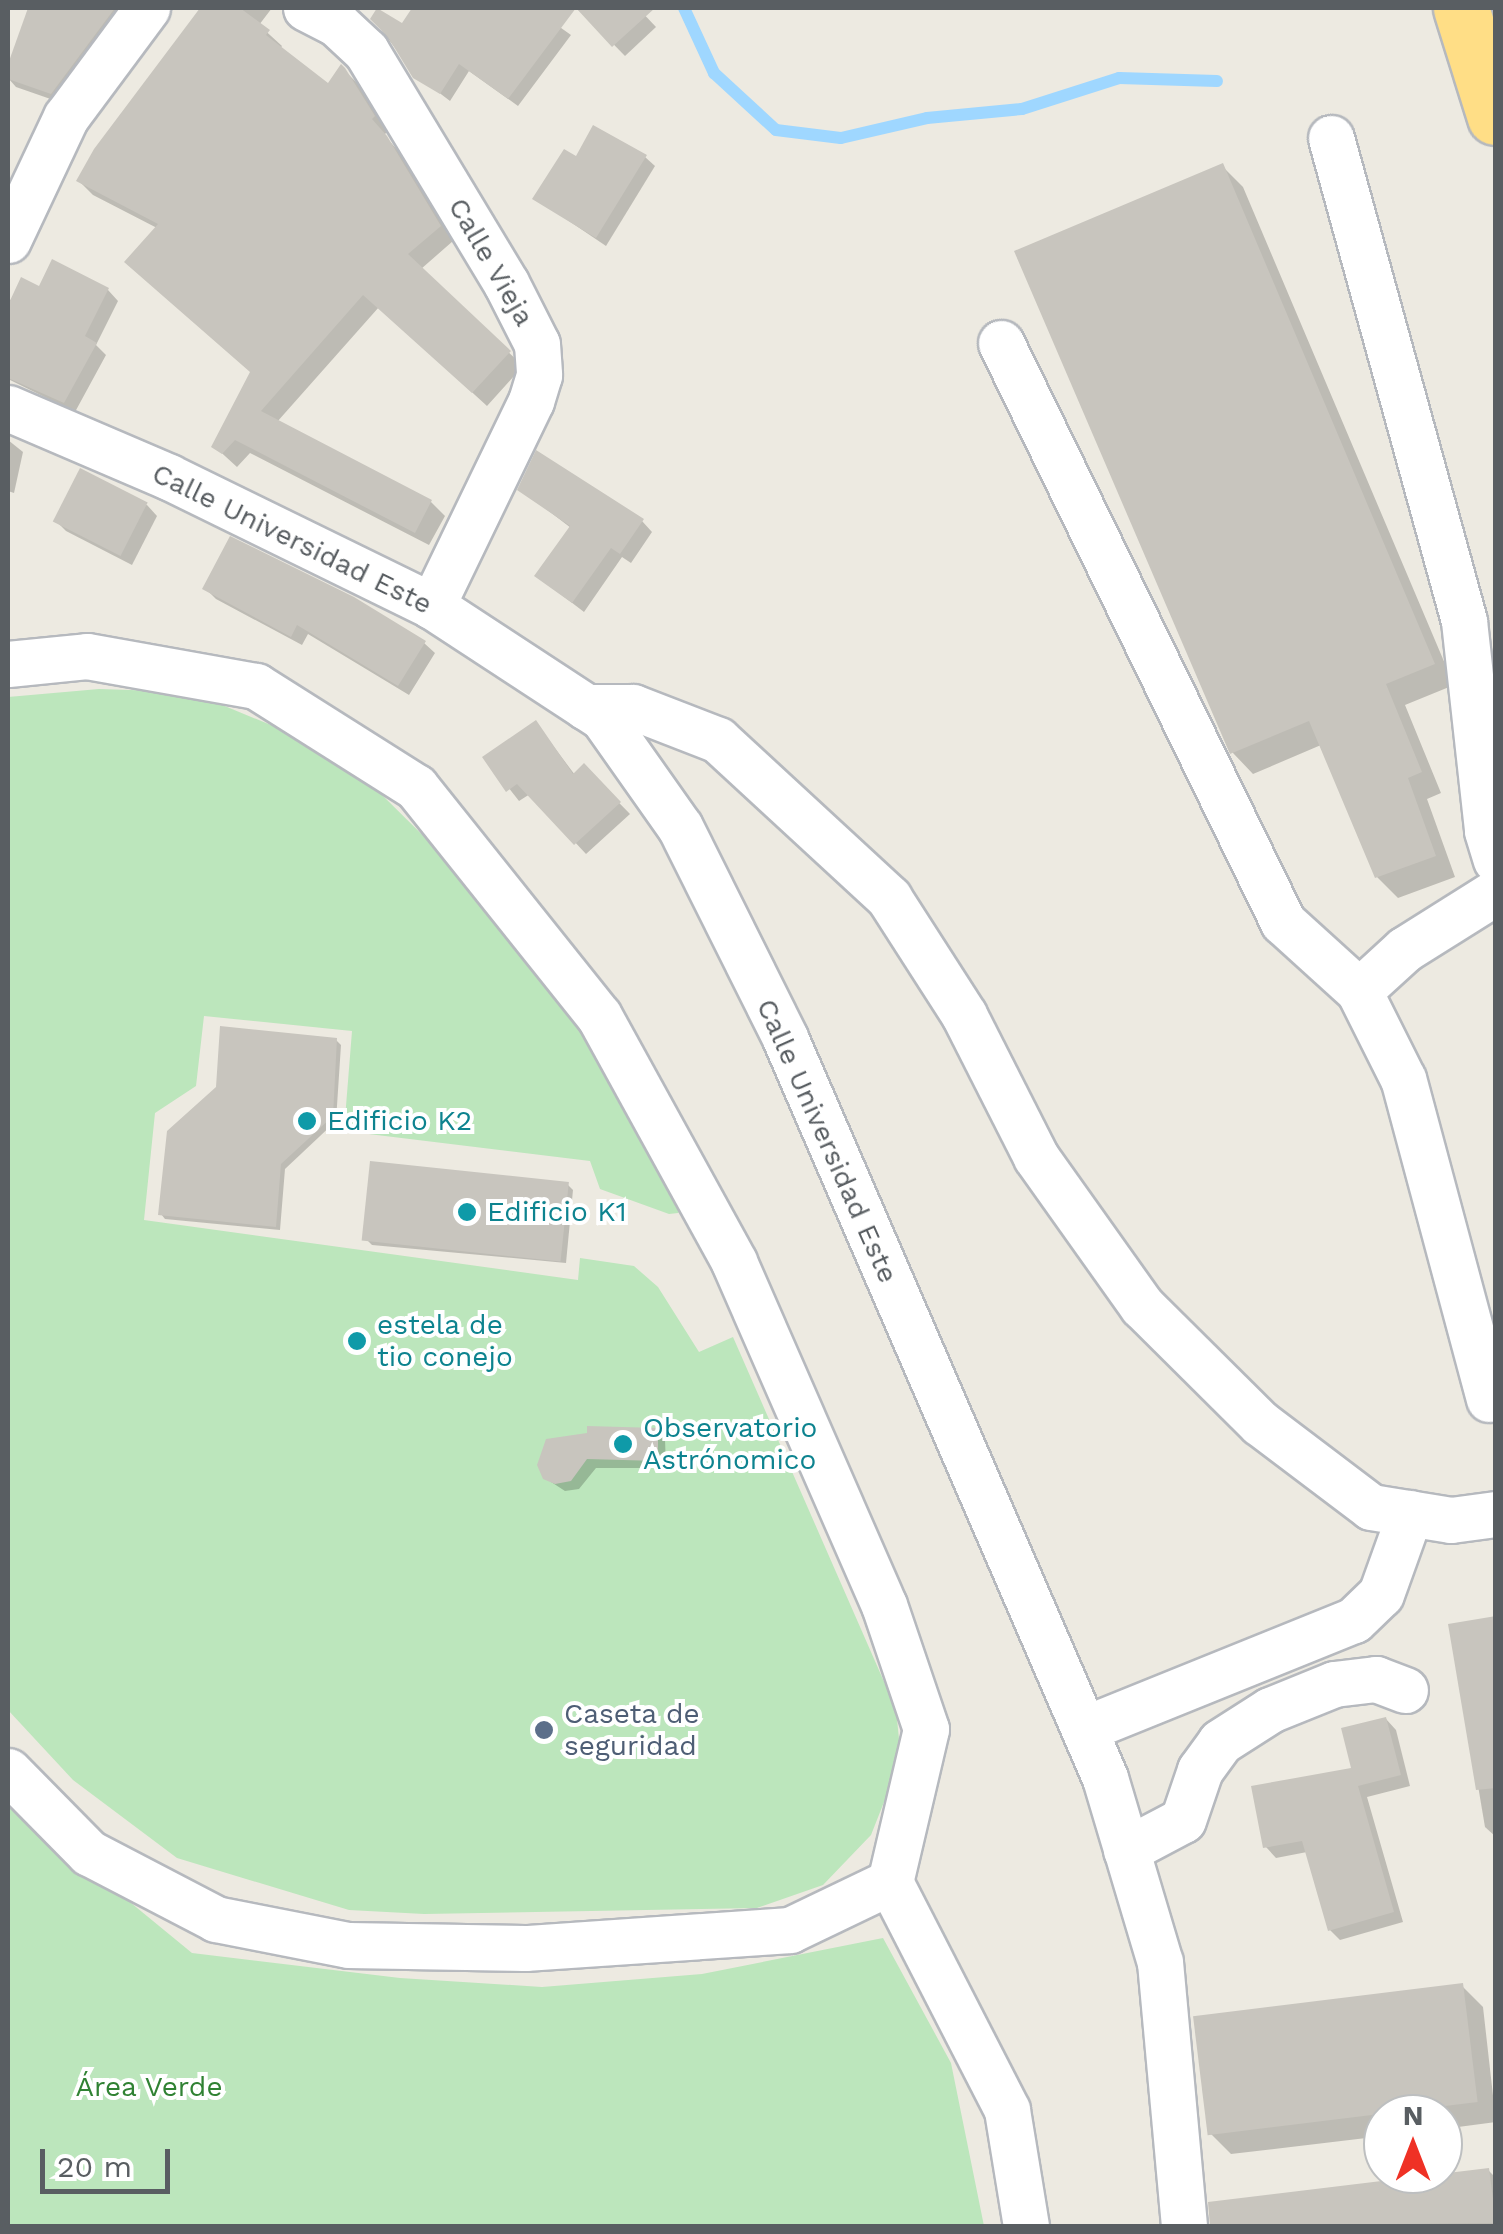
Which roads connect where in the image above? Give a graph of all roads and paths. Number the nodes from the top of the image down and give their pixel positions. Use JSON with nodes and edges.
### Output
{"nodes":[{"id":1,"x":147,"y":8,"type":"edge"},
{"id":2,"x":306,"y":8,"type":"edge"},
{"id":3,"x":1461,"y":8,"type":"edge"},
{"id":4,"x":1496,"y":74,"type":"edge"},
{"id":5,"x":1495,"y":119,"type":"edge"},
{"id":6,"x":1331,"y":138,"type":"dead end"},
{"id":7,"x":8,"y":240,"type":"edge"},
{"id":8,"x":1001,"y":343,"type":"dead end"},
{"id":9,"x":8,"y":408,"type":"edge"},
{"id":10,"x":432,"y":606,"type":"junction"},
{"id":11,"x":8,"y":664,"type":"edge"},
{"id":12,"x":586,"y":707,"type":"junction"},
{"id":13,"x":1496,"y":860,"type":"edge"},
{"id":14,"x":1496,"y":892,"type":"edge"},
{"id":15,"x":1360,"y":990,"type":"junction"},
{"id":16,"x":1490,"y":1399,"type":"dead end"},
{"id":17,"x":1410,"y":1513,"type":"junction"},
{"id":18,"x":1496,"y":1514,"type":"edge"},
{"id":19,"x":1405,"y":1690,"type":"dead end"},
{"id":20,"x":1084,"y":1729,"type":"junction"},
{"id":21,"x":8,"y":1771,"type":"edge"},
{"id":22,"x":1126,"y":1850,"type":"junction"},
{"id":23,"x":890,"y":1882,"type":"junction"},
{"id":24,"x":1026,"y":2226,"type":"edge"},
{"id":25,"x":1184,"y":2226,"type":"edge"}],
"edges":[{"from":1,"to":7,"type":"street"},
{"from":2,"to":10,"type":"street","name":"Calle Vieja"},
{"from":3,"to":5,"type":"highway"},
{"from":4,"to":5,"type":"highway"},
{"from":6,"to":13,"type":"street"},
{"from":8,"to":15,"type":"street"},
{"from":9,"to":10,"type":"street","name":"Calle Universidad Este"},
{"from":10,"to":12,"type":"street","name":"Calle Universidad Este"},
{"from":11,"to":23,"type":"street"},
{"from":12,"to":17,"type":"street"},
{"from":12,"to":20,"type":"street","name":"Calle Universidad Este"},
{"from":14,"to":15,"type":"street"},
{"from":15,"to":16,"type":"street"},
{"from":17,"to":18,"type":"street"},
{"from":17,"to":20,"type":"street"},
{"from":19,"to":22,"type":"street"},
{"from":20,"to":22,"type":"street","name":"Calle Universidad Este"},
{"from":21,"to":23,"type":"street"},
{"from":22,"to":25,"type":"street","name":"Calle Universidad Este"},
{"from":23,"to":24,"type":"street"}]}
